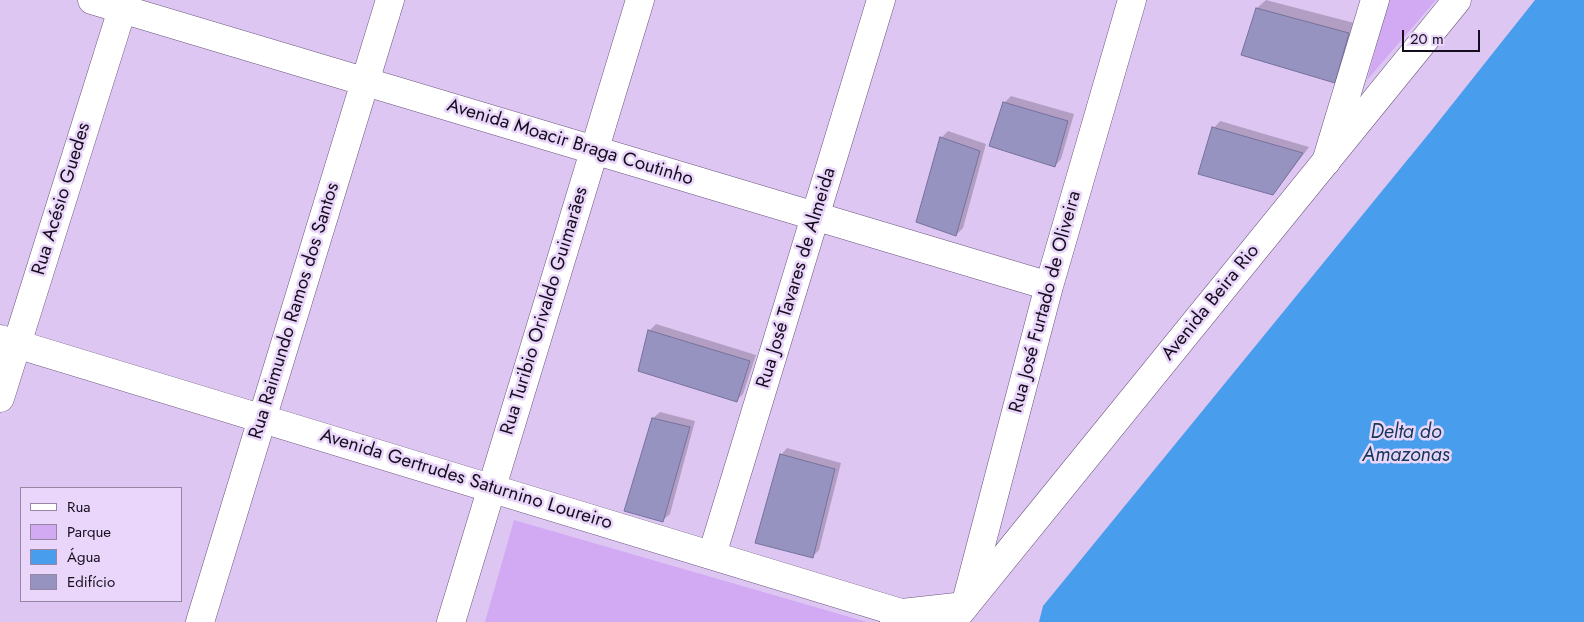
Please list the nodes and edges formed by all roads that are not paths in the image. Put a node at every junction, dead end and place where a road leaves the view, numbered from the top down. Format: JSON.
{"nodes":[{"id":1,"x":92,"y":0,"type":"edge"},
{"id":2,"x":390,"y":0,"type":"edge"},
{"id":3,"x":640,"y":0,"type":"edge"},
{"id":4,"x":881,"y":0,"type":"edge"},
{"id":5,"x":1132,"y":0,"type":"edge"},
{"id":6,"x":1375,"y":0,"type":"edge"},
{"id":7,"x":1457,"y":0,"type":"edge"},
{"id":8,"x":123,"y":4,"type":"edge"},
{"id":9,"x":365,"y":82,"type":"junction"},
{"id":10,"x":594,"y":150,"type":"junction"},
{"id":11,"x":1326,"y":162,"type":"junction"},
{"id":12,"x":816,"y":216,"type":"junction"},
{"id":13,"x":1049,"y":286,"type":"junction"},
{"id":14,"x":9,"y":341,"type":"edge"},
{"id":15,"x":0,"y":398,"type":"edge"},
{"id":16,"x":263,"y":417,"type":"junction"},
{"id":17,"x":492,"y":488,"type":"junction"},
{"id":18,"x":712,"y":555,"type":"junction"},
{"id":19,"x":958,"y":614,"type":"edge"},
{"id":20,"x":898,"y":617,"type":"edge"},
{"id":21,"x":200,"y":622,"type":"edge"},
{"id":22,"x":451,"y":622,"type":"edge"},
{"id":23,"x":932,"y":622,"type":"edge"}],
"edges":[{"from":1,"to":8,"type":"street","name":"Avenida Moacir Braga Coutinho"},
{"from":2,"to":9,"type":"street","name":"Rua Raimundo Ramos dos Santos"},
{"from":3,"to":10,"type":"street","name":"Rua Turibio Orivaldo Guimarães"},
{"from":4,"to":12,"type":"street","name":"Rua José Tavares de Almeida"},
{"from":5,"to":13,"type":"street","name":"Rua José Furtado de Oliveira"},
{"from":6,"to":11,"type":"street"},
{"from":7,"to":11,"type":"street","name":"Avenida Beira Rio"},
{"from":8,"to":9,"type":"street","name":"Avenida Moacir Braga Coutinho"},
{"from":8,"to":14,"type":"street","name":"Rua Acésio Guedes"},
{"from":9,"to":10,"type":"street","name":"Avenida Moacir Braga Coutinho"},
{"from":9,"to":16,"type":"street","name":"Rua Raimundo Ramos dos Santos"},
{"from":10,"to":12,"type":"street","name":"Avenida Moacir Braga Coutinho"},
{"from":10,"to":17,"type":"street","name":"Rua Turibio Orivaldo Guimarães"},
{"from":11,"to":19,"type":"street","name":"Avenida Beira Rio"},
{"from":12,"to":13,"type":"street","name":"Avenida Moacir Braga Coutinho"},
{"from":12,"to":18,"type":"street","name":"Rua José Tavares de Almeida"},
{"from":13,"to":19,"type":"street","name":"Rua José Furtado de Oliveira"},
{"from":14,"to":15,"type":"street","name":"Rua Acésio Guedes"},
{"from":14,"to":16,"type":"street","name":"Avenida Gertrudes Saturnino Loureiro"},
{"from":16,"to":17,"type":"street","name":"Avenida Gertrudes Saturnino Loureiro"},
{"from":16,"to":21,"type":"street","name":"Rua Raimundo Ramos dos Santos"},
{"from":17,"to":18,"type":"street","name":"Avenida Gertrudes Saturnino Loureiro"},
{"from":17,"to":22,"type":"street","name":"Rua Turibio Orivaldo Guimarães"},
{"from":18,"to":20,"type":"street","name":"Avenida Gertrudes Saturnino Loureiro"},
{"from":19,"to":20,"type":"street"},
{"from":20,"to":23,"type":"street","name":"Avenida Gertrudes Saturnino Loureiro"}]}
